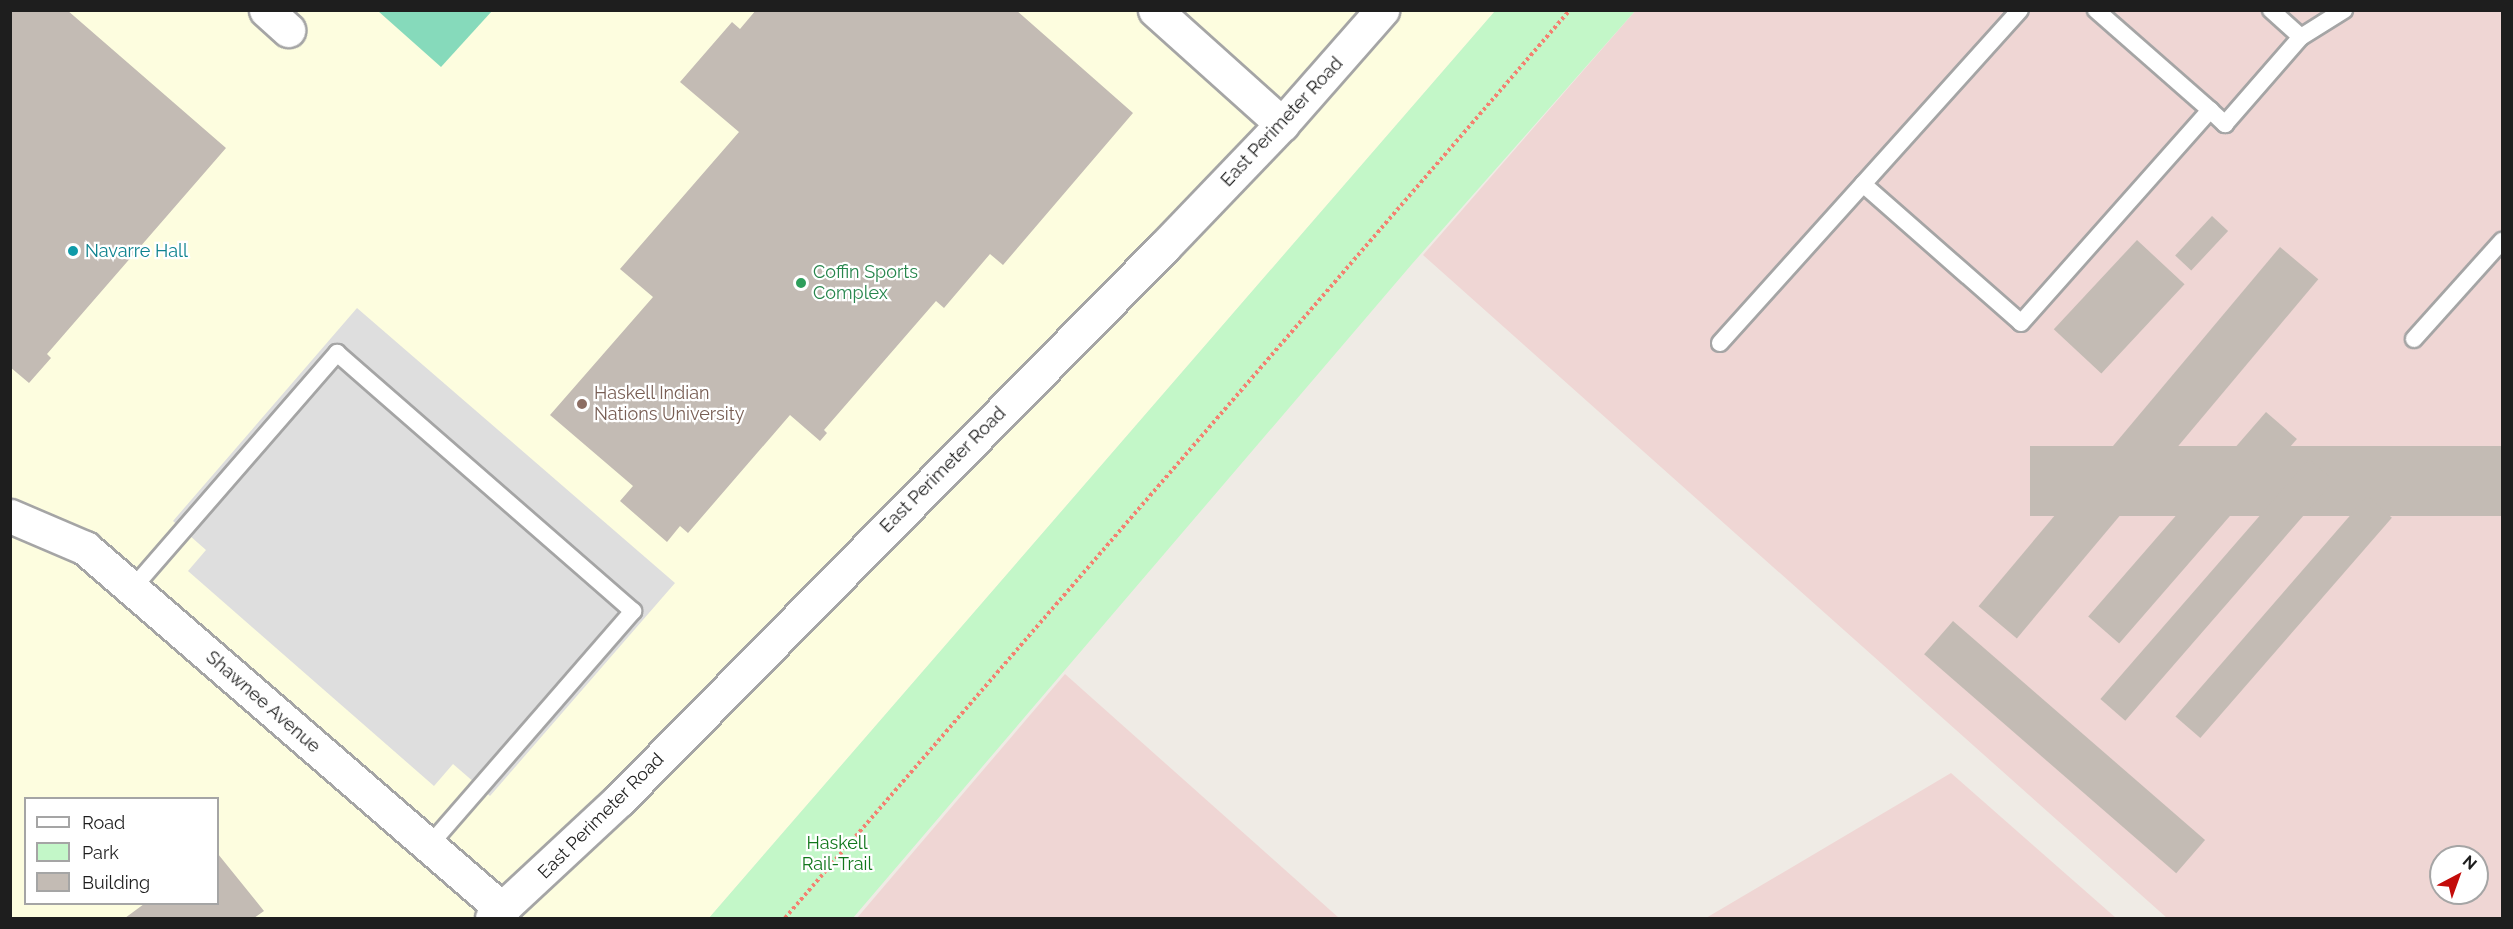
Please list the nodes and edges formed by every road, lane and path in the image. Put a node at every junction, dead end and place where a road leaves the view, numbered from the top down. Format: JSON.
{"nodes":[{"id":1,"x":1155,"y":10,"type":"edge"},
{"id":2,"x":1382,"y":10,"type":"edge"},
{"id":3,"x":1570,"y":10,"type":"edge"},
{"id":4,"x":2020,"y":10,"type":"edge"},
{"id":5,"x":2096,"y":10,"type":"edge"},
{"id":6,"x":2271,"y":10,"type":"edge"},
{"id":7,"x":2344,"y":10,"type":"edge"},
{"id":8,"x":2301,"y":37,"type":"junction"},
{"id":9,"x":2210,"y":110,"type":"junction"},
{"id":10,"x":1282,"y":124,"type":"junction"},
{"id":11,"x":1863,"y":184,"type":"junction"},
{"id":12,"x":2502,"y":241,"type":"edge"},
{"id":13,"x":2414,"y":339,"type":"dead end"},
{"id":14,"x":1720,"y":344,"type":"dead end"},
{"id":15,"x":10,"y":516,"type":"edge"},
{"id":16,"x":132,"y":589,"type":"junction"},
{"id":17,"x":429,"y":846,"type":"junction"},
{"id":18,"x":497,"y":914,"type":"edge"},
{"id":19,"x":786,"y":918,"type":"edge"}],
"edges":[{"from":1,"to":10,"type":"street"},
{"from":2,"to":10,"type":"street","name":"East Perimeter Road"},
{"from":3,"to":19,"type":"path"},
{"from":4,"to":11,"type":"lane"},
{"from":5,"to":9,"type":"lane"},
{"from":6,"to":8,"type":"lane"},
{"from":7,"to":8,"type":"lane"},
{"from":8,"to":9,"type":"lane"},
{"from":9,"to":11,"type":"lane"},
{"from":10,"to":18,"type":"street","name":"East Perimeter Road"},
{"from":11,"to":14,"type":"lane"},
{"from":12,"to":13,"type":"lane"},
{"from":15,"to":16,"type":"street","name":"Shawnee Avenue"},
{"from":16,"to":17,"type":"street","name":"Shawnee Avenue"},
{"from":16,"to":17,"type":"lane"},
{"from":17,"to":18,"type":"street","name":"Shawnee Avenue"}]}
